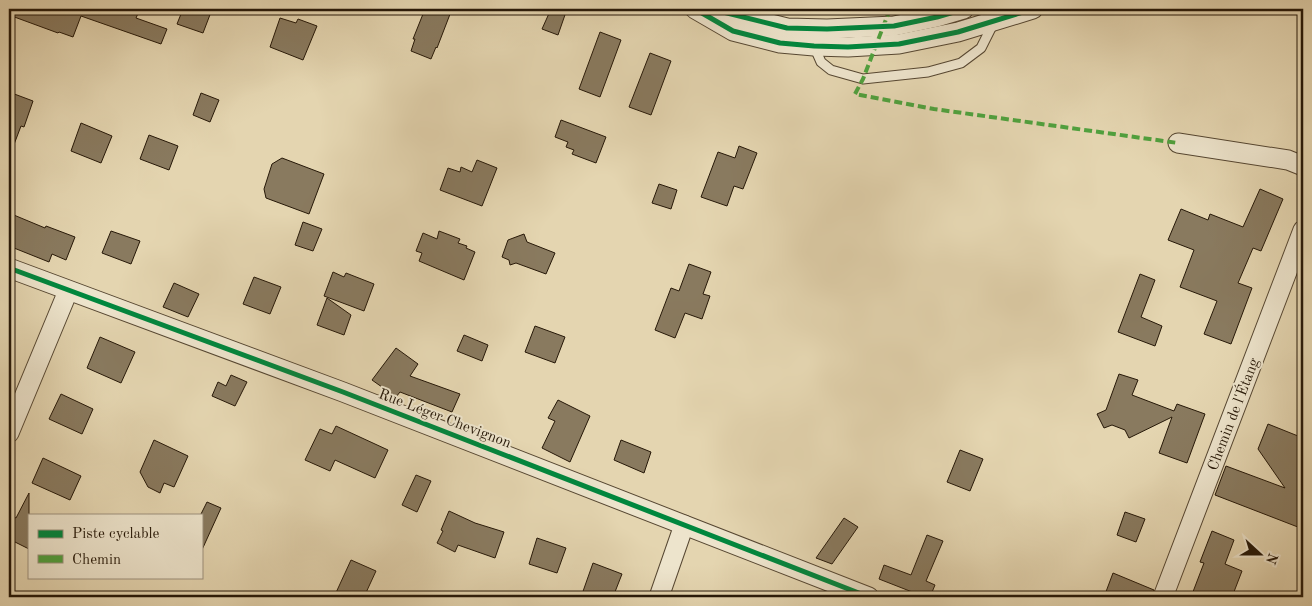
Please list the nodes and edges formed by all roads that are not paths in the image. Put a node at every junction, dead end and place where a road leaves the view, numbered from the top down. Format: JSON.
{"nodes":[{"id":1,"x":695,"y":9,"type":"edge"},
{"id":2,"x":711,"y":9,"type":"edge"},
{"id":3,"x":964,"y":9,"type":"edge"},
{"id":4,"x":1033,"y":9,"type":"edge"},
{"id":5,"x":994,"y":21,"type":"junction"},
{"id":6,"x":814,"y":46,"type":"junction"},
{"id":7,"x":1178,"y":143,"type":"dead end"},
{"id":8,"x":1303,"y":166,"type":"edge"},
{"id":9,"x":1303,"y":230,"type":"edge"},
{"id":10,"x":9,"y":268,"type":"edge"},
{"id":11,"x":68,"y":291,"type":"junction"},
{"id":12,"x":9,"y":433,"type":"edge"},
{"id":13,"x":684,"y":525,"type":"junction"},
{"id":14,"x":659,"y":597,"type":"edge"},
{"id":15,"x":869,"y":597,"type":"edge"},
{"id":16,"x":1163,"y":597,"type":"edge"}],
"edges":[{"from":1,"to":6,"type":"street"},
{"from":2,"to":3,"type":"street"},
{"from":4,"to":5,"type":"street"},
{"from":5,"to":6,"type":"street"},
{"from":5,"to":6,"type":"lane"},
{"from":7,"to":8,"type":"street"},
{"from":9,"to":16,"type":"street","name":"Chemin de l'Étang"},
{"from":10,"to":11,"type":"street","name":"Rue Léger Chevignon"},
{"from":11,"to":12,"type":"street"},
{"from":11,"to":13,"type":"street","name":"Rue Léger Chevignon"},
{"from":13,"to":14,"type":"street"},
{"from":13,"to":15,"type":"street","name":"Rue Léger Chevignon"}]}
